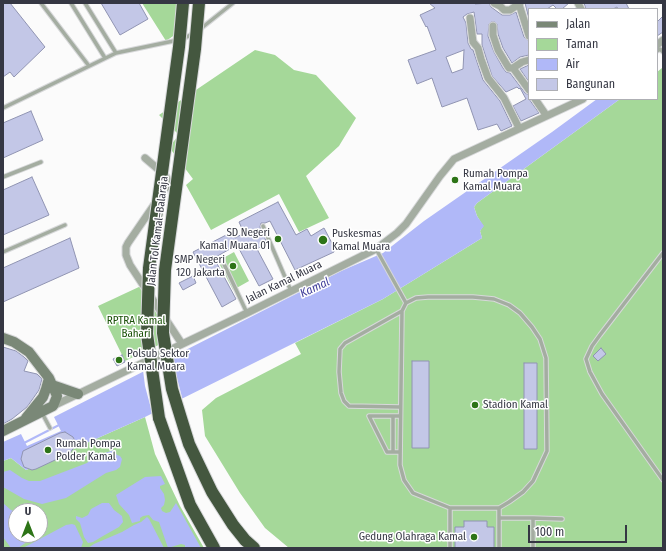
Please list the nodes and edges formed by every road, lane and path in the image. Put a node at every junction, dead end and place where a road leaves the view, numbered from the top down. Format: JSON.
{"nodes":[{"id":1,"x":40,"y":3,"type":"edge"},
{"id":2,"x":71,"y":3,"type":"edge"},
{"id":3,"x":85,"y":3,"type":"edge"},
{"id":4,"x":183,"y":3,"type":"edge"},
{"id":5,"x":199,"y":3,"type":"edge"},
{"id":6,"x":233,"y":3,"type":"edge"},
{"id":7,"x":494,"y":3,"type":"edge"},
{"id":8,"x":519,"y":3,"type":"edge"},
{"id":9,"x":470,"y":18,"type":"dead end"},
{"id":10,"x":493,"y":26,"type":"dead end"},
{"id":11,"x":528,"y":33,"type":"edge"},
{"id":12,"x":663,"y":40,"type":"edge"},
{"id":13,"x":660,"y":50,"type":"edge"},
{"id":14,"x":116,"y":53,"type":"junction"},
{"id":15,"x":105,"y":58,"type":"junction"},
{"id":16,"x":528,"y":60,"type":"edge"},
{"id":17,"x":89,"y":66,"type":"junction"},
{"id":18,"x":513,"y":68,"type":"junction"},
{"id":19,"x":528,"y":89,"type":"edge"},
{"id":20,"x":536,"y":100,"type":"edge"},
{"id":21,"x":581,"y":100,"type":"edge"},
{"id":22,"x":3,"y":108,"type":"edge"},
{"id":23,"x":546,"y":115,"type":"junction"},
{"id":24,"x":519,"y":128,"type":"junction"},
{"id":25,"x":145,"y":158,"type":"dead end"},
{"id":26,"x":41,"y":162,"type":"dead end"},
{"id":27,"x":3,"y":177,"type":"edge"},
{"id":28,"x":65,"y":225,"type":"dead end"},
{"id":29,"x":263,"y":226,"type":"dead end"},
{"id":30,"x":377,"y":251,"type":"junction"},
{"id":31,"x":3,"y":252,"type":"edge"},
{"id":32,"x":663,"y":253,"type":"edge"},
{"id":33,"x":223,"y":262,"type":"dead end"},
{"id":34,"x":291,"y":291,"type":"junction"},
{"id":35,"x":406,"y":303,"type":"junction"},
{"id":36,"x":402,"y":311,"type":"junction"},
{"id":37,"x":247,"y":313,"type":"junction"},
{"id":38,"x":3,"y":338,"type":"edge"},
{"id":39,"x":182,"y":344,"type":"junction"},
{"id":40,"x":50,"y":382,"type":"junction"},
{"id":41,"x":78,"y":394,"type":"junction"},
{"id":42,"x":53,"y":406,"type":"junction"},
{"id":43,"x":400,"y":407,"type":"junction"},
{"id":44,"x":41,"y":412,"type":"junction"},
{"id":45,"x":393,"y":416,"type":"junction"},
{"id":46,"x":400,"y":416,"type":"junction"},
{"id":47,"x":24,"y":421,"type":"junction"},
{"id":48,"x":50,"y":428,"type":"dead end"},
{"id":49,"x":3,"y":431,"type":"edge"},
{"id":50,"x":393,"y":452,"type":"junction"},
{"id":51,"x":400,"y":452,"type":"junction"},
{"id":52,"x":663,"y":480,"type":"edge"},
{"id":53,"x":450,"y":508,"type":"junction"},
{"id":54,"x":499,"y":508,"type":"junction"},
{"id":55,"x":499,"y":518,"type":"junction"},
{"id":56,"x":533,"y":518,"type":"junction"},
{"id":57,"x":562,"y":519,"type":"dead end"},
{"id":58,"x":250,"y":545,"type":"edge"},
{"id":59,"x":214,"y":548,"type":"edge"},
{"id":60,"x":450,"y":548,"type":"edge"},
{"id":61,"x":499,"y":548,"type":"edge"},
{"id":62,"x":533,"y":548,"type":"edge"}],
"edges":[{"from":1,"to":17,"type":"lane"},
{"from":2,"to":15,"type":"lane"},
{"from":3,"to":14,"type":"lane"},
{"from":4,"to":59,"type":"highway","name":"Jalan Tol Kamal–Balaraja","bridge":true},
{"from":5,"to":58,"type":"highway","name":"Jalan Tol Kamal–Balaraja","bridge":true},
{"from":6,"to":14,"type":"lane"},
{"from":7,"to":8,"type":"street"},
{"from":8,"to":11,"type":"street"},
{"from":9,"to":24,"type":"street"},
{"from":10,"to":18,"type":"street"},
{"from":12,"to":13,"type":"street"},
{"from":14,"to":15,"type":"lane"},
{"from":15,"to":17,"type":"lane"},
{"from":16,"to":18,"type":"street"},
{"from":17,"to":22,"type":"lane"},
{"from":18,"to":19,"type":"street"},
{"from":20,"to":23,"type":"street"},
{"from":21,"to":23,"type":"street","name":"Jalan Kamal Muara"},
{"from":23,"to":24,"type":"street","name":"Jalan Kamal Muara"},
{"from":24,"to":30,"type":"street","name":"Jalan Kamal Muara"},
{"from":25,"to":39,"type":"street"},
{"from":26,"to":27,"type":"lane"},
{"from":28,"to":31,"type":"lane"},
{"from":29,"to":34,"type":"lane"},
{"from":30,"to":34,"type":"street","name":"Jalan Kamal Muara"},
{"from":30,"to":35,"type":"lane"},
{"from":32,"to":52,"type":"lane"},
{"from":33,"to":37,"type":"lane"},
{"from":34,"to":37,"type":"street","name":"Jalan Kamal Muara"},
{"from":35,"to":36,"type":"lane"},
{"from":35,"to":54,"type":"lane"},
{"from":36,"to":43,"type":"lane"},
{"from":36,"to":43,"type":"lane"},
{"from":37,"to":39,"type":"street","name":"Jalan Kamal Muara"},
{"from":38,"to":40,"type":"main road"},
{"from":39,"to":41,"type":"street","name":"Jalan Kamal Muara"},
{"from":40,"to":41,"type":"main road"},
{"from":40,"to":42,"type":"main road"},
{"from":40,"to":47,"type":"main road"},
{"from":41,"to":42,"type":"street","name":"Jalan Kamal Muara"},
{"from":42,"to":44,"type":"main road"},
{"from":43,"to":46,"type":"lane"},
{"from":44,"to":47,"type":"main road"},
{"from":44,"to":48,"type":"lane"},
{"from":45,"to":46,"type":"lane"},
{"from":45,"to":50,"type":"lane"},
{"from":45,"to":50,"type":"lane"},
{"from":46,"to":51,"type":"lane"},
{"from":47,"to":49,"type":"main road"},
{"from":50,"to":51,"type":"lane"},
{"from":51,"to":53,"type":"lane"},
{"from":53,"to":54,"type":"lane"},
{"from":53,"to":60,"type":"lane"},
{"from":54,"to":55,"type":"lane"},
{"from":55,"to":56,"type":"lane"},
{"from":55,"to":61,"type":"lane"},
{"from":56,"to":57,"type":"lane"},
{"from":56,"to":62,"type":"lane"}]}
